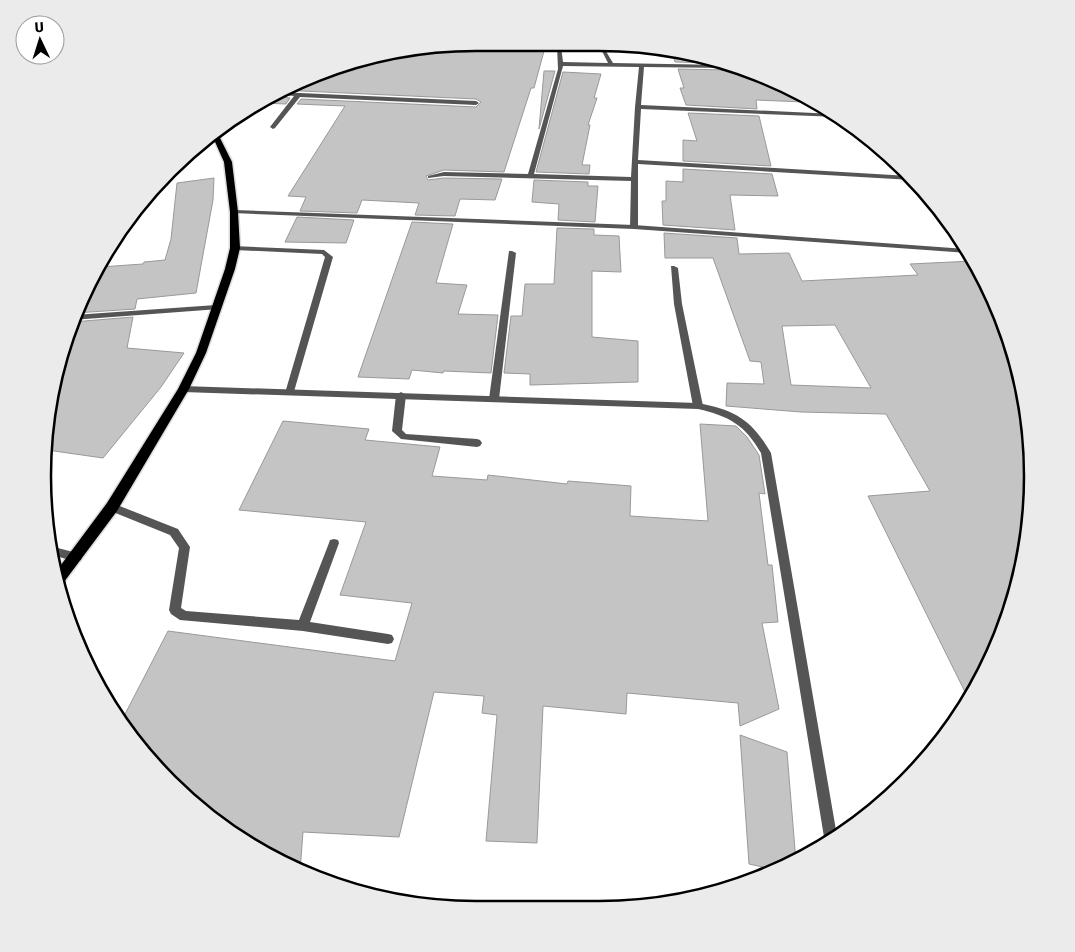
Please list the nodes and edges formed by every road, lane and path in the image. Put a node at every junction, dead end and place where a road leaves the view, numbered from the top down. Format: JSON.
{"nodes":[{"id":1,"x":560,"y":51,"type":"edge"},
{"id":2,"x":604,"y":51,"type":"edge"},
{"id":3,"x":562,"y":64,"type":"junction"},
{"id":4,"x":611,"y":65,"type":"junction"},
{"id":5,"x":642,"y":66,"type":"junction"},
{"id":6,"x":712,"y":67,"type":"edge"},
{"id":7,"x":290,"y":94,"type":"edge"},
{"id":8,"x":298,"y":95,"type":"junction"},
{"id":9,"x":476,"y":103,"type":"dead end"},
{"id":10,"x":638,"y":107,"type":"junction"},
{"id":11,"x":823,"y":115,"type":"edge"},
{"id":12,"x":273,"y":127,"type":"dead end"},
{"id":13,"x":217,"y":139,"type":"edge"},
{"id":14,"x":636,"y":162,"type":"junction"},
{"id":15,"x":430,"y":177,"type":"dead end"},
{"id":16,"x":530,"y":177,"type":"junction"},
{"id":17,"x":900,"y":177,"type":"edge"},
{"id":18,"x":634,"y":179,"type":"junction"},
{"id":19,"x":234,"y":212,"type":"junction"},
{"id":20,"x":634,"y":226,"type":"junction"},
{"id":21,"x":235,"y":248,"type":"junction"},
{"id":22,"x":958,"y":250,"type":"edge"},
{"id":23,"x":512,"y":253,"type":"dead end"},
{"id":24,"x":674,"y":268,"type":"dead end"},
{"id":25,"x":216,"y":307,"type":"junction"},
{"id":26,"x":82,"y":317,"type":"edge"},
{"id":27,"x":183,"y":389,"type":"junction"},
{"id":28,"x":290,"y":393,"type":"junction"},
{"id":29,"x":401,"y":395,"type":"junction"},
{"id":30,"x":494,"y":399,"type":"junction"},
{"id":31,"x":698,"y":406,"type":"junction"},
{"id":32,"x":477,"y":443,"type":"dead end"},
{"id":33,"x":112,"y":507,"type":"junction"},
{"id":34,"x":334,"y":544,"type":"dead end"},
{"id":35,"x":58,"y":552,"type":"edge"},
{"id":36,"x":77,"y":557,"type":"junction"},
{"id":37,"x":63,"y":574,"type":"edge"},
{"id":38,"x":303,"y":626,"type":"junction"},
{"id":39,"x":388,"y":639,"type":"dead end"},
{"id":40,"x":830,"y":832,"type":"edge"}],
"edges":[{"from":1,"to":3,"type":"street"},
{"from":2,"to":4,"type":"street"},
{"from":3,"to":4,"type":"street"},
{"from":3,"to":16,"type":"street"},
{"from":4,"to":5,"type":"street"},
{"from":5,"to":6,"type":"street"},
{"from":5,"to":10,"type":"street"},
{"from":7,"to":8,"type":"street"},
{"from":8,"to":9,"type":"street"},
{"from":8,"to":12,"type":"street"},
{"from":10,"to":11,"type":"street"},
{"from":10,"to":14,"type":"street"},
{"from":13,"to":19,"type":"main road"},
{"from":14,"to":17,"type":"street"},
{"from":14,"to":18,"type":"street"},
{"from":15,"to":16,"type":"street"},
{"from":16,"to":18,"type":"street"},
{"from":18,"to":20,"type":"street"},
{"from":19,"to":20,"type":"street"},
{"from":19,"to":21,"type":"main road"},
{"from":20,"to":22,"type":"street"},
{"from":21,"to":25,"type":"main road"},
{"from":21,"to":28,"type":"street"},
{"from":23,"to":30,"type":"street"},
{"from":24,"to":31,"type":"street"},
{"from":25,"to":26,"type":"street"},
{"from":25,"to":27,"type":"main road"},
{"from":27,"to":28,"type":"street"},
{"from":27,"to":33,"type":"main road"},
{"from":28,"to":29,"type":"street"},
{"from":29,"to":30,"type":"street"},
{"from":29,"to":32,"type":"street"},
{"from":30,"to":31,"type":"street"},
{"from":31,"to":40,"type":"street"},
{"from":33,"to":36,"type":"main road"},
{"from":33,"to":38,"type":"street"},
{"from":34,"to":38,"type":"street"},
{"from":35,"to":36,"type":"street"},
{"from":36,"to":37,"type":"main road"},
{"from":38,"to":39,"type":"street"}]}
